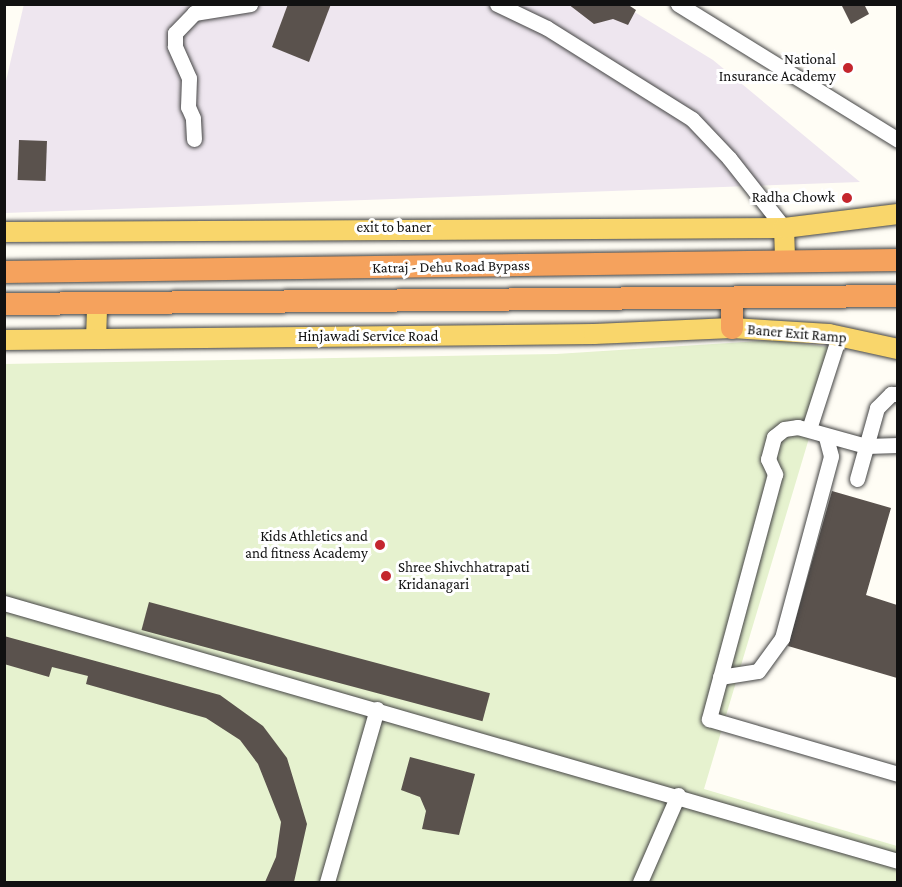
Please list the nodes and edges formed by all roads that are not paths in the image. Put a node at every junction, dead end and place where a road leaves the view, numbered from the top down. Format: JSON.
{"nodes":[{"id":1,"x":250,"y":4,"type":"edge"},
{"id":2,"x":497,"y":4,"type":"edge"},
{"id":3,"x":678,"y":4,"type":"edge"},
{"id":4,"x":194,"y":139,"type":"dead end"},
{"id":5,"x":897,"y":140,"type":"edge"},
{"id":6,"x":897,"y":214,"type":"edge"},
{"id":7,"x":784,"y":228,"type":"junction"},
{"id":8,"x":4,"y":232,"type":"edge"},
{"id":9,"x":897,"y":260,"type":"edge"},
{"id":10,"x":785,"y":261,"type":"junction"},
{"id":11,"x":4,"y":272,"type":"edge"},
{"id":12,"x":897,"y":296,"type":"edge"},
{"id":13,"x":732,"y":298,"type":"junction"},
{"id":14,"x":4,"y":304,"type":"edge"},
{"id":15,"x":97,"y":304,"type":"junction"},
{"id":16,"x":732,"y":328,"type":"junction"},
{"id":17,"x":839,"y":336,"type":"junction"},
{"id":18,"x":96,"y":339,"type":"junction"},
{"id":19,"x":4,"y":340,"type":"edge"},
{"id":20,"x":897,"y":349,"type":"edge"},
{"id":21,"x":897,"y":394,"type":"edge"},
{"id":22,"x":809,"y":429,"type":"junction"},
{"id":23,"x":826,"y":437,"type":"junction"},
{"id":24,"x":897,"y":445,"type":"edge"},
{"id":25,"x":866,"y":446,"type":"junction"},
{"id":26,"x":857,"y":479,"type":"dead end"},
{"id":27,"x":4,"y":603,"type":"edge"},
{"id":28,"x":720,"y":677,"type":"junction"},
{"id":29,"x":377,"y":709,"type":"junction"},
{"id":30,"x":897,"y":774,"type":"edge"},
{"id":31,"x":678,"y":795,"type":"junction"},
{"id":32,"x":897,"y":861,"type":"edge"},
{"id":33,"x":327,"y":882,"type":"edge"},
{"id":34,"x":640,"y":882,"type":"edge"}],
"edges":[{"from":1,"to":4,"type":"street"},
{"from":2,"to":7,"type":"street"},
{"from":3,"to":5,"type":"street"},
{"from":6,"to":7,"type":"main road"},
{"from":7,"to":8,"type":"main road","name":"exit to baner"},
{"from":7,"to":10,"type":"main road"},
{"from":9,"to":10,"type":"highway","name":"Katraj - Dehu Road Bypass"},
{"from":10,"to":11,"type":"highway","name":"Katraj - Dehu Road Bypass"},
{"from":12,"to":13,"type":"highway"},
{"from":13,"to":15,"type":"highway"},
{"from":13,"to":16,"type":"highway"},
{"from":14,"to":15,"type":"highway"},
{"from":15,"to":18,"type":"main road"},
{"from":16,"to":17,"type":"main road","name":"Baner Exit Ramp"},
{"from":16,"to":18,"type":"main road","name":"Hinjawadi Service Road"},
{"from":17,"to":20,"type":"main road","name":"Baner Exit Ramp"},
{"from":17,"to":22,"type":"street"},
{"from":18,"to":19,"type":"main road","name":"Hinjawadi Service Road"},
{"from":21,"to":25,"type":"street"},
{"from":22,"to":23,"type":"street"},
{"from":22,"to":28,"type":"street"},
{"from":23,"to":25,"type":"street"},
{"from":23,"to":28,"type":"street"},
{"from":24,"to":25,"type":"street"},
{"from":25,"to":26,"type":"street"},
{"from":27,"to":29,"type":"street"},
{"from":28,"to":30,"type":"street"},
{"from":29,"to":31,"type":"street"},
{"from":29,"to":33,"type":"street"},
{"from":31,"to":32,"type":"street"},
{"from":31,"to":34,"type":"street"}]}
